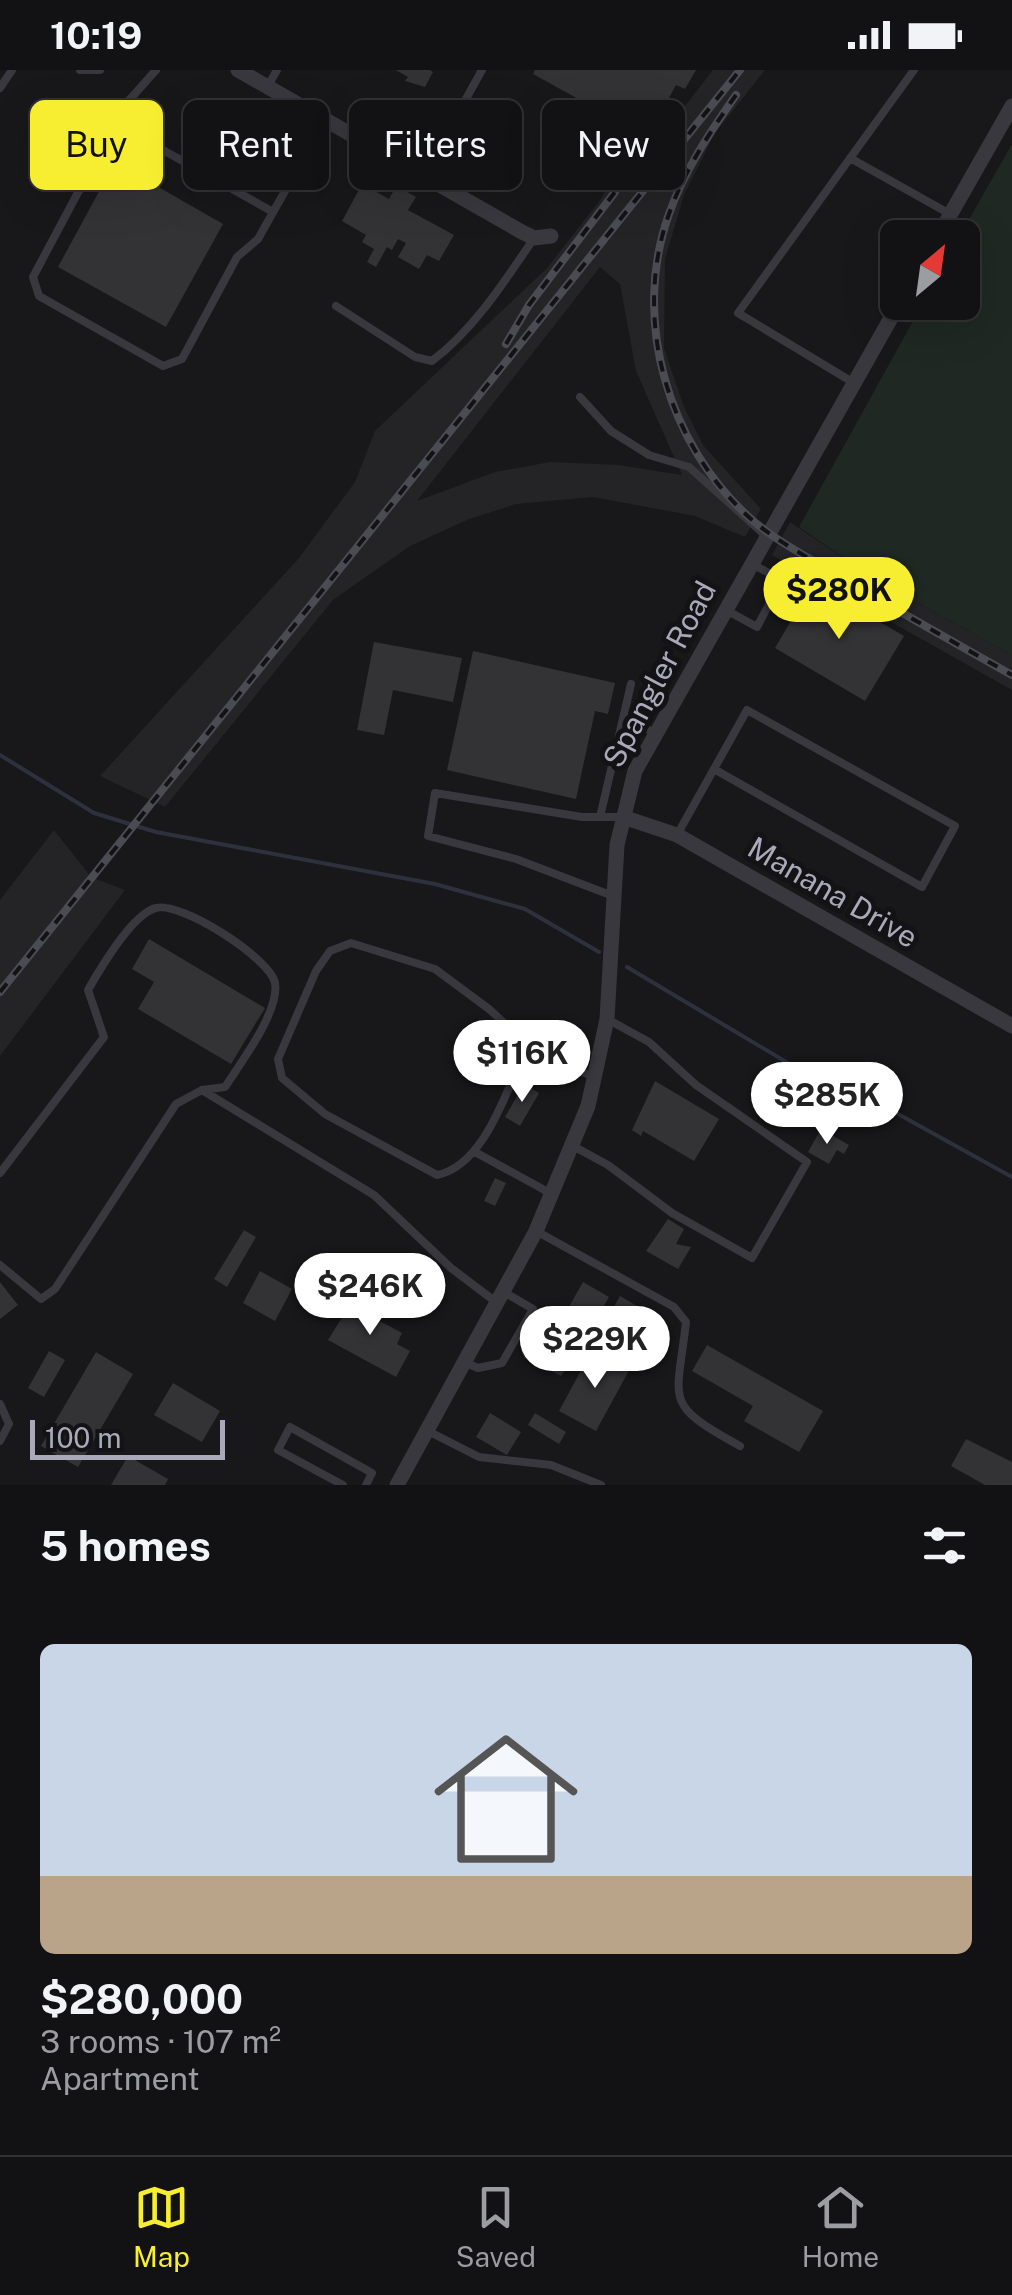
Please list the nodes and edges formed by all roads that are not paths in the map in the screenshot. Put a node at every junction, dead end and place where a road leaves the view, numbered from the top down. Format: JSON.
{"nodes":[{"id":1,"x":12,"y":70,"type":"edge"},
{"id":2,"x":80,"y":70,"type":"edge"},
{"id":3,"x":100,"y":70,"type":"edge"},
{"id":4,"x":156,"y":70,"type":"edge"},
{"id":5,"x":238,"y":70,"type":"edge"},
{"id":6,"x":277,"y":70,"type":"edge"},
{"id":7,"x":482,"y":70,"type":"edge"},
{"id":8,"x":914,"y":70,"type":"edge"},
{"id":9,"x":268,"y":86,"type":"junction"},
{"id":10,"x":0,"y":88,"type":"edge"},
{"id":11,"x":128,"y":100,"type":"edge"},
{"id":12,"x":292,"y":100,"type":"edge"},
{"id":13,"x":465,"y":100,"type":"edge"},
{"id":14,"x":1012,"y":106,"type":"edge"},
{"id":15,"x":163,"y":150,"type":"edge"},
{"id":16,"x":850,"y":158,"type":"junction"},
{"id":17,"x":79,"y":190,"type":"edge"},
{"id":18,"x":285,"y":190,"type":"edge"},
{"id":19,"x":450,"y":190,"type":"edge"},
{"id":20,"x":273,"y":212,"type":"junction"},
{"id":21,"x":950,"y":214,"type":"junction"},
{"id":22,"x":947,"y":220,"type":"edge"},
{"id":23,"x":542,"y":237,"type":"joint"},
{"id":24,"x":336,"y":306,"type":"dead end"},
{"id":25,"x":890,"y":320,"type":"edge"},
{"id":26,"x":854,"y":383,"type":"junction"},
{"id":27,"x":580,"y":397,"type":"dead end"},
{"id":28,"x":766,"y":536,"type":"junction"},
{"id":29,"x":750,"y":563,"type":"junction"},
{"id":30,"x":724,"y":609,"type":"junction"},
{"id":31,"x":631,"y":684,"type":"dead end"},
{"id":32,"x":624,"y":719,"type":"junction"},
{"id":33,"x":654,"y":732,"type":"junction"},
{"id":34,"x":714,"y":769,"type":"junction"},
{"id":35,"x":600,"y":817,"type":"junction"},
{"id":36,"x":623,"y":817,"type":"junction"},
{"id":37,"x":678,"y":835,"type":"junction"},
{"id":38,"x":613,"y":896,"type":"junction"},
{"id":39,"x":606,"y":1019,"type":"junction"},
{"id":40,"x":1012,"y":1026,"type":"edge"},
{"id":41,"x":528,"y":1046,"type":"junction"},
{"id":42,"x":595,"y":1078,"type":"junction"},
{"id":43,"x":202,"y":1090,"type":"junction"},
{"id":44,"x":573,"y":1146,"type":"junction"},
{"id":45,"x":475,"y":1152,"type":"junction"},
{"id":46,"x":0,"y":1173,"type":"edge"},
{"id":47,"x":554,"y":1195,"type":"junction"},
{"id":48,"x":536,"y":1230,"type":"junction"},
{"id":49,"x":0,"y":1265,"type":"edge"},
{"id":50,"x":499,"y":1297,"type":"junction"},
{"id":51,"x":464,"y":1362,"type":"junction"},
{"id":52,"x":0,"y":1404,"type":"edge"},
{"id":53,"x":426,"y":1430,"type":"junction"},
{"id":54,"x":0,"y":1441,"type":"edge"},
{"id":55,"x":740,"y":1446,"type":"dead end"},
{"id":56,"x":343,"y":1485,"type":"edge"},
{"id":57,"x":366,"y":1485,"type":"edge"},
{"id":58,"x":397,"y":1485,"type":"edge"},
{"id":59,"x":600,"y":1485,"type":"edge"}],
"edges":[{"from":1,"to":10,"type":"lane"},
{"from":2,"to":3,"type":"lane"},
{"from":4,"to":11,"type":"lane"},
{"from":5,"to":9,"type":"street"},
{"from":6,"to":9,"type":"lane"},
{"from":7,"to":13,"type":"lane"},
{"from":8,"to":16,"type":"lane"},
{"from":9,"to":12,"type":"street"},
{"from":14,"to":21,"type":"street"},
{"from":15,"to":20,"type":"lane"},
{"from":16,"to":21,"type":"lane"},
{"from":16,"to":26,"type":"lane"},
{"from":17,"to":20,"type":"lane"},
{"from":18,"to":20,"type":"lane"},
{"from":19,"to":23,"type":"street"},
{"from":21,"to":22,"type":"street"},
{"from":23,"to":24,"type":"lane"},
{"from":25,"to":26,"type":"street","name":"Spangler Road"},
{"from":26,"to":28,"type":"street","name":"Spangler Road"},
{"from":27,"to":28,"type":"lane"},
{"from":28,"to":29,"type":"street","name":"Spangler Road"},
{"from":29,"to":30,"type":"street","name":"Spangler Road"},
{"from":29,"to":30,"type":"lane"},
{"from":30,"to":33,"type":"street","name":"Spangler Road"},
{"from":31,"to":32,"type":"lane"},
{"from":32,"to":33,"type":"lane"},
{"from":32,"to":35,"type":"lane"},
{"from":33,"to":36,"type":"street","name":"Spangler Road"},
{"from":34,"to":34,"type":"lane"},
{"from":34,"to":37,"type":"lane"},
{"from":35,"to":36,"type":"lane"},
{"from":35,"to":38,"type":"lane"},
{"from":36,"to":37,"type":"street","name":"Manana Drive"},
{"from":36,"to":38,"type":"street","name":"Spangler Road"},
{"from":37,"to":40,"type":"street","name":"Manana Drive"},
{"from":38,"to":39,"type":"street","name":"Spangler Road"},
{"from":39,"to":42,"type":"street","name":"Spangler Road"},
{"from":39,"to":44,"type":"lane"},
{"from":41,"to":42,"type":"lane"},
{"from":41,"to":45,"type":"lane"},
{"from":41,"to":45,"type":"lane"},
{"from":42,"to":44,"type":"street","name":"Spangler Road"},
{"from":43,"to":46,"type":"lane"},
{"from":43,"to":49,"type":"lane"},
{"from":43,"to":50,"type":"lane"},
{"from":44,"to":47,"type":"street","name":"Spangler Road"},
{"from":45,"to":47,"type":"lane"},
{"from":47,"to":48,"type":"street","name":"Spangler Road"},
{"from":48,"to":50,"type":"street","name":"Spangler Road"},
{"from":48,"to":55,"type":"lane"},
{"from":50,"to":51,"type":"street","name":"Spangler Road"},
{"from":50,"to":51,"type":"lane"},
{"from":51,"to":53,"type":"street","name":"Spangler Road"},
{"from":52,"to":54,"type":"lane"},
{"from":53,"to":58,"type":"street","name":"Spangler Road"},
{"from":53,"to":59,"type":"lane"},
{"from":56,"to":57,"type":"lane"}]}
